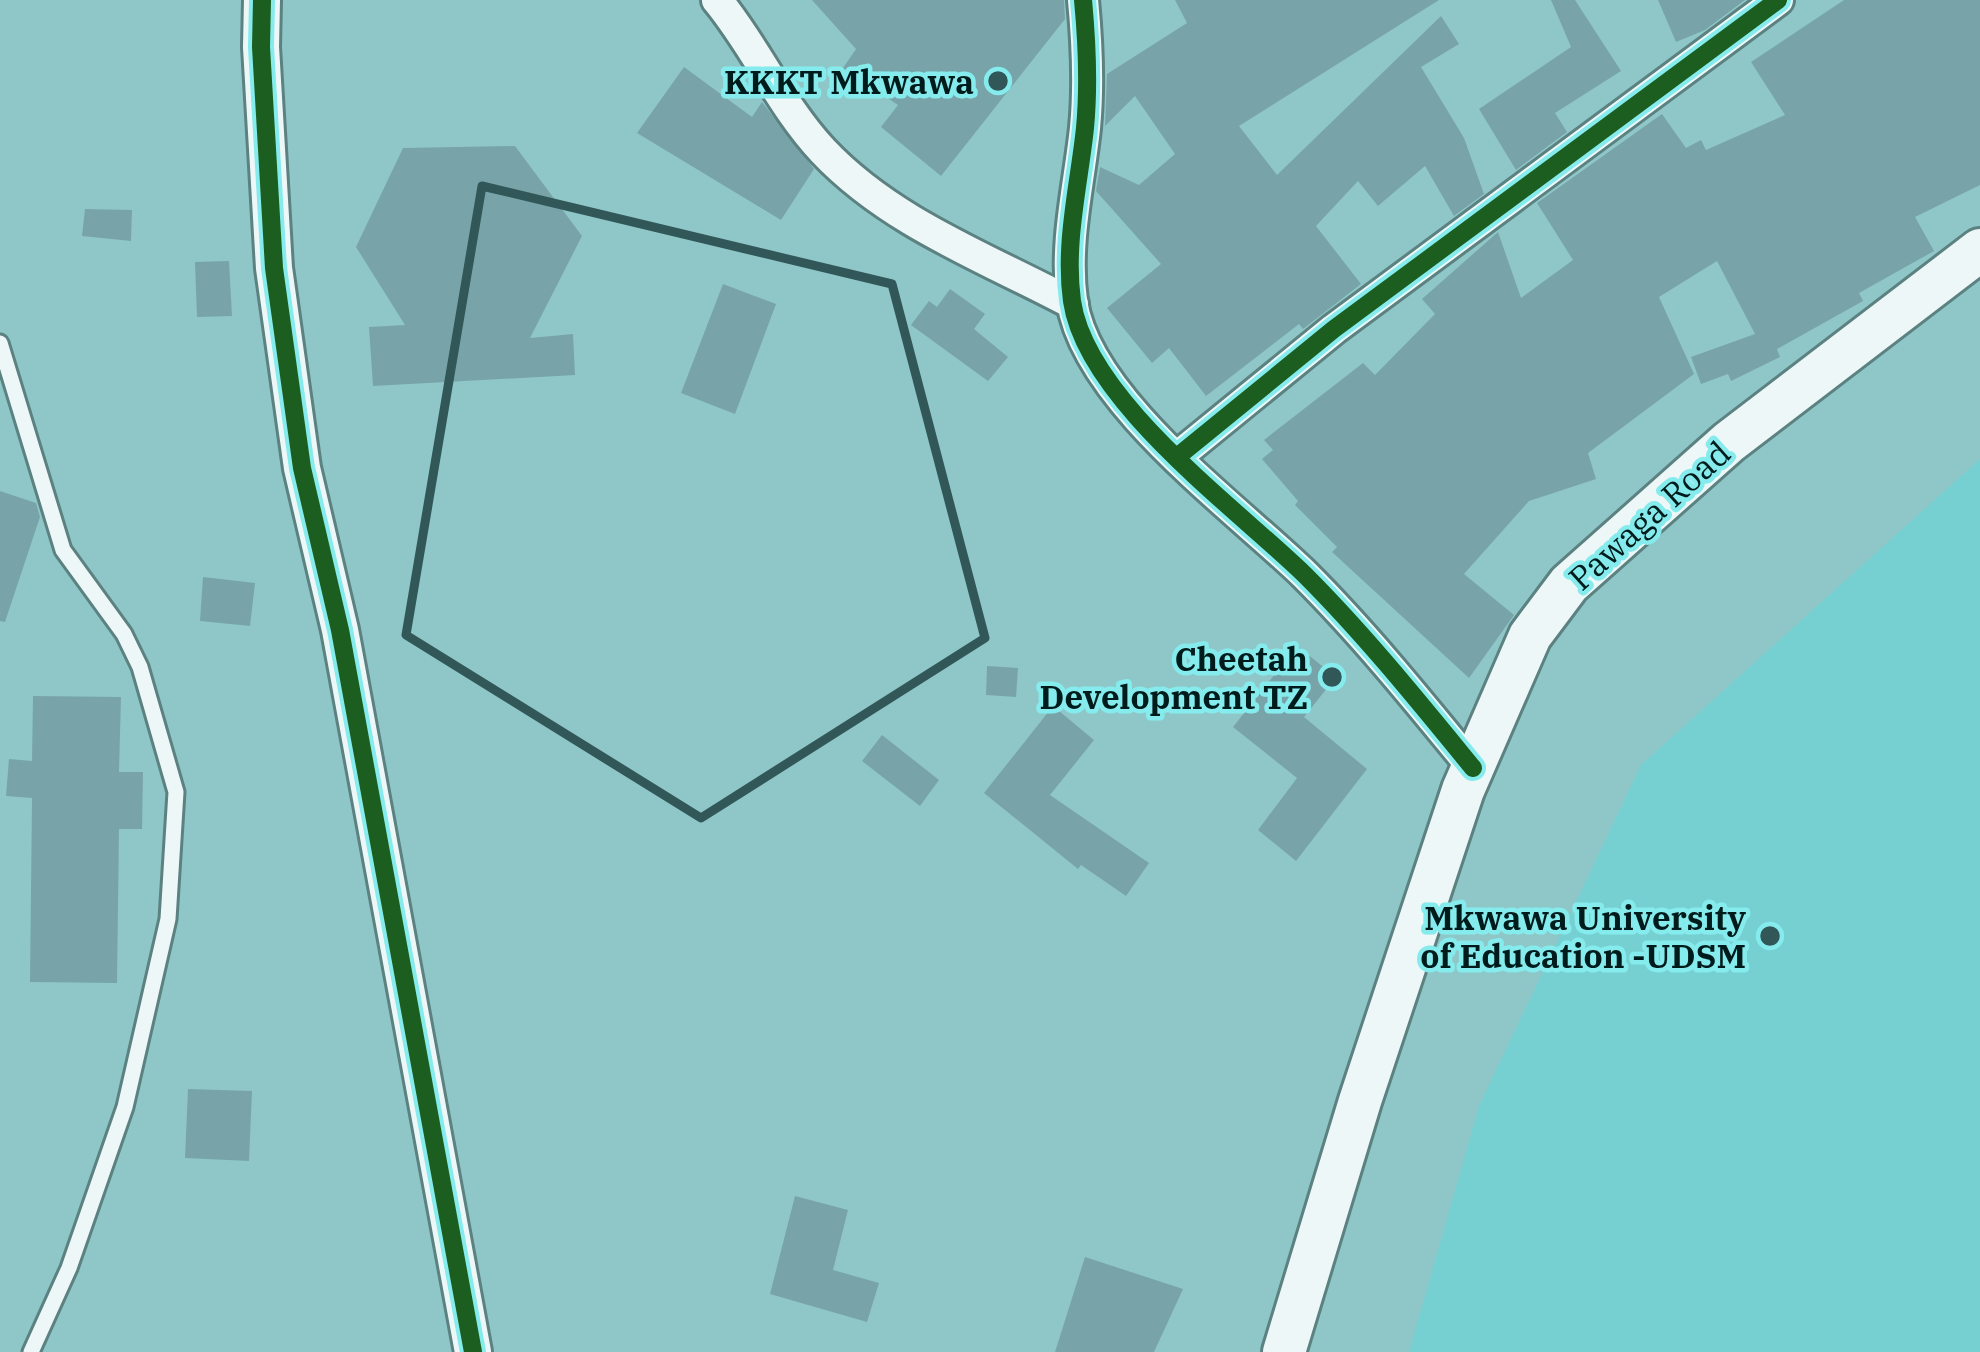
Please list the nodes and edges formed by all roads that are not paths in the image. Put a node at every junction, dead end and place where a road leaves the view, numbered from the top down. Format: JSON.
{"nodes":[{"id":1,"x":262,"y":0,"type":"edge"},
{"id":2,"x":717,"y":0,"type":"edge"},
{"id":3,"x":1083,"y":0,"type":"edge"},
{"id":4,"x":1778,"y":0,"type":"edge"},
{"id":5,"x":1980,"y":250,"type":"edge"},
{"id":6,"x":1072,"y":304,"type":"junction"},
{"id":7,"x":0,"y":343,"type":"edge"},
{"id":8,"x":1178,"y":457,"type":"junction"},
{"id":9,"x":1473,"y":768,"type":"junction"},
{"id":10,"x":31,"y":1352,"type":"edge"},
{"id":11,"x":473,"y":1352,"type":"edge"},
{"id":12,"x":1284,"y":1352,"type":"edge"}],
"edges":[{"from":1,"to":11,"type":"street"},
{"from":2,"to":6,"type":"street"},
{"from":3,"to":6,"type":"street"},
{"from":4,"to":8,"type":"street"},
{"from":5,"to":9,"type":"main road","name":"Pawaga Road"},
{"from":6,"to":8,"type":"street"},
{"from":7,"to":10,"type":"lane"},
{"from":8,"to":9,"type":"street"},
{"from":9,"to":12,"type":"main road","name":"Pawaga Road"}]}
